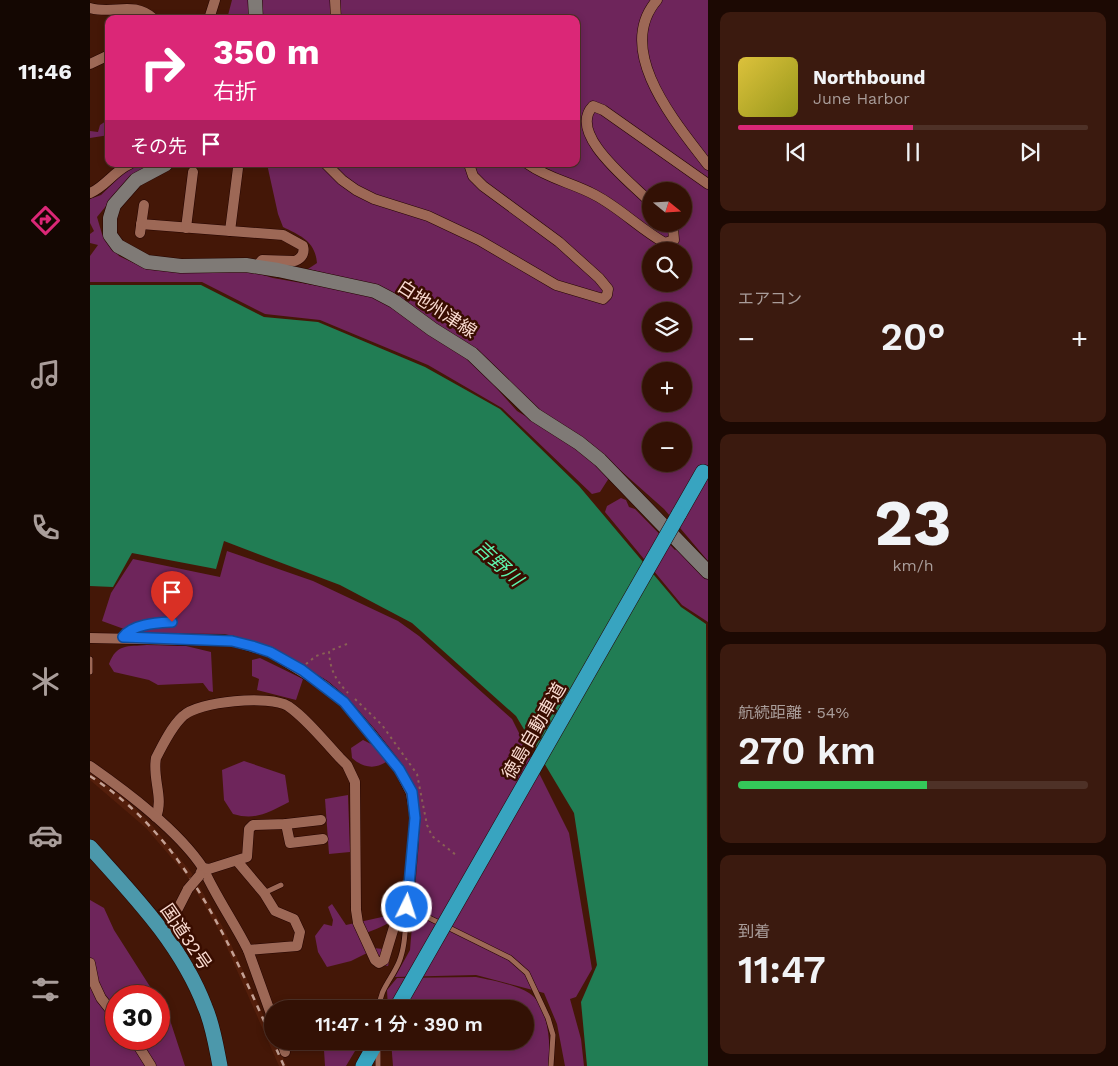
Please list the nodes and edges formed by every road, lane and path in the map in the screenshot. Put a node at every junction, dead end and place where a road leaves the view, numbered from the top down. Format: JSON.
{"nodes":[{"id":1,"x":215,"y":0,"type":"edge"},
{"id":2,"x":257,"y":0,"type":"edge"},
{"id":3,"x":335,"y":0,"type":"edge"},
{"id":4,"x":657,"y":0,"type":"edge"},
{"id":5,"x":90,"y":8,"type":"edge"},
{"id":6,"x":148,"y":15,"type":"edge"},
{"id":7,"x":210,"y":15,"type":"edge"},
{"id":8,"x":256,"y":15,"type":"edge"},
{"id":9,"x":336,"y":15,"type":"edge"},
{"id":10,"x":105,"y":57,"type":"edge"},
{"id":11,"x":90,"y":64,"type":"edge"},
{"id":12,"x":708,"y":165,"type":"edge"},
{"id":13,"x":123,"y":167,"type":"edge"},
{"id":14,"x":160,"y":167,"type":"edge"},
{"id":15,"x":329,"y":167,"type":"edge"},
{"id":16,"x":471,"y":167,"type":"edge"},
{"id":17,"x":533,"y":167,"type":"edge"},
{"id":18,"x":238,"y":168,"type":"dead end"},
{"id":19,"x":193,"y":172,"type":"dead end"},
{"id":20,"x":708,"y":184,"type":"edge"},
{"id":21,"x":90,"y":193,"type":"edge"},
{"id":22,"x":642,"y":194,"type":"edge"},
{"id":23,"x":144,"y":205,"type":"dead end"},
{"id":24,"x":186,"y":228,"type":"junction"},
{"id":25,"x":642,"y":230,"type":"edge"},
{"id":26,"x":230,"y":231,"type":"junction"},
{"id":27,"x":646,"y":232,"type":"edge"},
{"id":28,"x":673,"y":232,"type":"edge"},
{"id":29,"x":256,"y":267,"type":"junction"},
{"id":30,"x":703,"y":472,"type":"dead end"},
{"id":31,"x":708,"y":572,"type":"edge"},
{"id":32,"x":172,"y":622,"type":"dead end"},
{"id":33,"x":123,"y":637,"type":"junction"},
{"id":34,"x":90,"y":638,"type":"edge"},
{"id":35,"x":329,"y":651,"type":"dead end"},
{"id":36,"x":90,"y":659,"type":"edge"},
{"id":37,"x":302,"y":670,"type":"junction"},
{"id":38,"x":90,"y":672,"type":"edge"},
{"id":39,"x":90,"y":766,"type":"edge"},
{"id":40,"x":156,"y":817,"type":"junction"},
{"id":41,"x":427,"y":818,"type":"dead end"},
{"id":42,"x":321,"y":820,"type":"dead end"},
{"id":43,"x":286,"y":824,"type":"junction"},
{"id":44,"x":323,"y":839,"type":"dead end"},
{"id":45,"x":90,"y":847,"type":"edge"},
{"id":46,"x":456,"y":855,"type":"dead end"},
{"id":47,"x":237,"y":861,"type":"junction"},
{"id":48,"x":201,"y":872,"type":"junction"},
{"id":49,"x":281,"y":885,"type":"dead end"},
{"id":50,"x":264,"y":893,"type":"junction"},
{"id":51,"x":407,"y":907,"type":"junction"},
{"id":52,"x":165,"y":934,"type":"junction"},
{"id":53,"x":248,"y":950,"type":"junction"},
{"id":54,"x":90,"y":963,"type":"edge"},
{"id":55,"x":266,"y":1000,"type":"edge"},
{"id":56,"x":380,"y":1000,"type":"edge"},
{"id":57,"x":401,"y":1000,"type":"edge"},
{"id":58,"x":105,"y":1003,"type":"edge"},
{"id":59,"x":141,"y":1050,"type":"edge"},
{"id":60,"x":372,"y":1050,"type":"edge"},
{"id":61,"x":378,"y":1050,"type":"edge"},
{"id":62,"x":151,"y":1066,"type":"edge"},
{"id":63,"x":220,"y":1066,"type":"edge"},
{"id":64,"x":362,"y":1066,"type":"edge"},
{"id":65,"x":378,"y":1066,"type":"edge"},
{"id":66,"x":551,"y":1066,"type":"edge"}],
"edges":[{"from":1,"to":7,"type":"street"},
{"from":2,"to":8,"type":"main road"},
{"from":3,"to":9,"type":"street"},
{"from":4,"to":12,"type":"street"},
{"from":5,"to":6,"type":"street"},
{"from":10,"to":11,"type":"street"},
{"from":13,"to":21,"type":"street"},
{"from":14,"to":29,"type":"main road","name":"白地州津線"},
{"from":15,"to":16,"type":"street"},
{"from":17,"to":25,"type":"street"},
{"from":18,"to":26,"type":"street"},
{"from":19,"to":24,"type":"street"},
{"from":20,"to":22,"type":"street"},
{"from":23,"to":24,"type":"street"},
{"from":24,"to":26,"type":"street"},
{"from":26,"to":29,"type":"street"},
{"from":27,"to":28,"type":"street"},
{"from":29,"to":31,"type":"main road","name":"白地州津線"},
{"from":30,"to":57,"type":"highway","name":"徳島自動車道","bridge":true},
{"from":32,"to":33,"type":"lane"},
{"from":33,"to":34,"type":"street"},
{"from":33,"to":37,"type":"street"},
{"from":35,"to":37,"type":"path"},
{"from":36,"to":38,"type":"lane"},
{"from":37,"to":51,"type":"street"},
{"from":39,"to":40,"type":"street"},
{"from":40,"to":48,"type":"street"},
{"from":40,"to":51,"type":"street"},
{"from":41,"to":46,"type":"path"},
{"from":42,"to":43,"type":"street"},
{"from":43,"to":44,"type":"street"},
{"from":43,"to":47,"type":"street"},
{"from":45,"to":52,"type":"highway","name":"国道32号"},
{"from":47,"to":48,"type":"street"},
{"from":47,"to":50,"type":"street"},
{"from":48,"to":52,"type":"street","bridge":true},
{"from":48,"to":53,"type":"street"},
{"from":49,"to":50,"type":"lane"},
{"from":50,"to":53,"type":"street"},
{"from":51,"to":56,"type":"lane"},
{"from":51,"to":66,"type":"lane"},
{"from":52,"to":63,"type":"highway","name":"国道32号"},
{"from":53,"to":55,"type":"street"},
{"from":54,"to":58,"type":"street"},
{"from":59,"to":62,"type":"street"},
{"from":60,"to":64,"type":"highway"},
{"from":61,"to":65,"type":"lane"}]}
